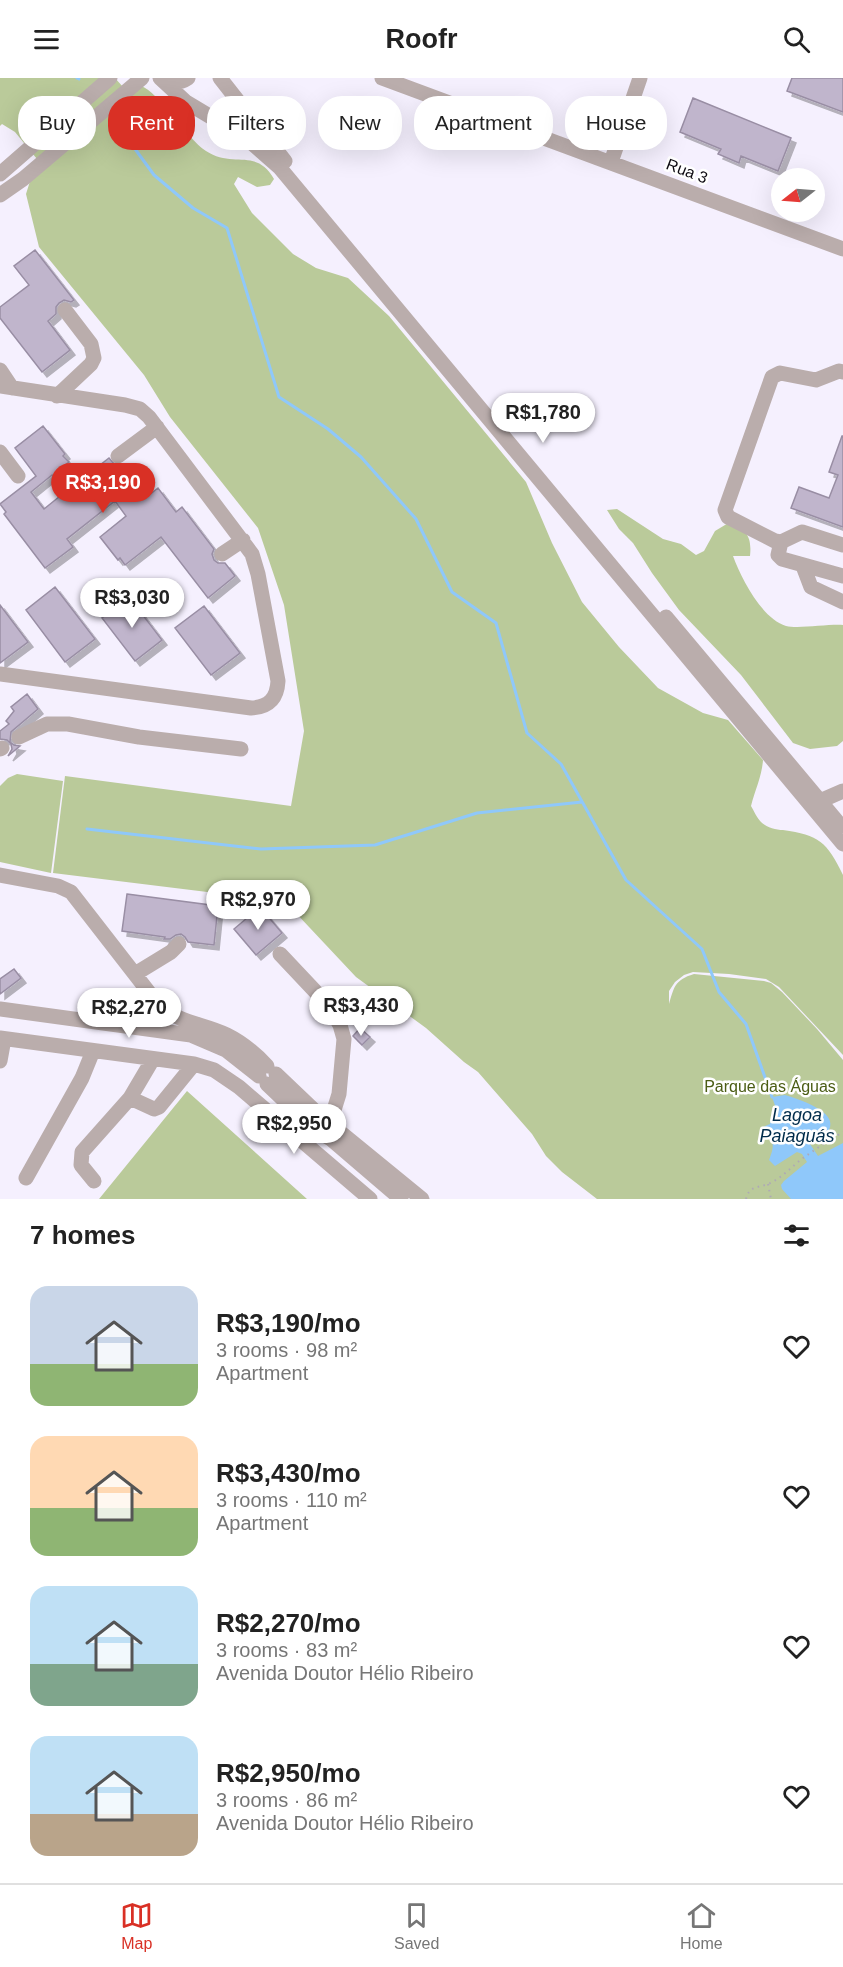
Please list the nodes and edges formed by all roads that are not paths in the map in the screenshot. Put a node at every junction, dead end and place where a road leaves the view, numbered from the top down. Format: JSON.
{"nodes":[{"id":1,"x":110,"y":78,"type":"edge"},
{"id":2,"x":142,"y":78,"type":"edge"},
{"id":3,"x":188,"y":78,"type":"edge"},
{"id":4,"x":220,"y":78,"type":"edge"},
{"id":5,"x":382,"y":78,"type":"edge"},
{"id":6,"x":640,"y":78,"type":"edge"},
{"id":7,"x":165,"y":82,"type":"edge"},
{"id":8,"x":129,"y":89,"type":"junction"},
{"id":9,"x":611,"y":162,"type":"junction"},
{"id":10,"x":0,"y":174,"type":"edge"},
{"id":11,"x":0,"y":195,"type":"edge"},
{"id":12,"x":843,"y":249,"type":"edge"},
{"id":13,"x":65,"y":309,"type":"dead end"},
{"id":14,"x":0,"y":369,"type":"edge"},
{"id":15,"x":843,"y":372,"type":"edge"},
{"id":16,"x":6,"y":387,"type":"edge"},
{"id":17,"x":57,"y":396,"type":"junction"},
{"id":18,"x":157,"y":427,"type":"junction"},
{"id":19,"x":0,"y":452,"type":"edge"},
{"id":20,"x":118,"y":456,"type":"dead end"},
{"id":21,"x":18,"y":476,"type":"dead end"},
{"id":22,"x":243,"y":540,"type":"junction"},
{"id":23,"x":781,"y":542,"type":"junction"},
{"id":24,"x":843,"y":545,"type":"edge"},
{"id":25,"x":222,"y":554,"type":"dead end"},
{"id":26,"x":803,"y":566,"type":"junction"},
{"id":27,"x":843,"y":576,"type":"edge"},
{"id":28,"x":843,"y":602,"type":"edge"},
{"id":29,"x":0,"y":674,"type":"edge"},
{"id":30,"x":19,"y":737,"type":"dead end"},
{"id":31,"x":241,"y":750,"type":"dead end"},
{"id":32,"x":843,"y":790,"type":"edge"},
{"id":33,"x":816,"y":804,"type":"junction"},
{"id":34,"x":843,"y":828,"type":"edge"},
{"id":35,"x":843,"y":844,"type":"edge"},
{"id":36,"x":0,"y":875,"type":"edge"},
{"id":37,"x":179,"y":944,"type":"dead end"},
{"id":38,"x":280,"y":954,"type":"dead end"},
{"id":39,"x":140,"y":980,"type":"junction"},
{"id":40,"x":0,"y":1010,"type":"edge"},
{"id":41,"x":134,"y":1026,"type":"junction"},
{"id":42,"x":2,"y":1039,"type":"edge"},
{"id":43,"x":93,"y":1051,"type":"junction"},
{"id":44,"x":153,"y":1059,"type":"junction"},
{"id":45,"x":0,"y":1061,"type":"edge"},
{"id":46,"x":194,"y":1064,"type":"junction"},
{"id":47,"x":267,"y":1075,"type":"junction"},
{"id":48,"x":239,"y":1087,"type":"junction"},
{"id":49,"x":339,"y":1094,"type":"junction"},
{"id":50,"x":130,"y":1098,"type":"junction"},
{"id":51,"x":318,"y":1114,"type":"junction"},
{"id":52,"x":298,"y":1116,"type":"junction"},
{"id":53,"x":345,"y":1143,"type":"junction"},
{"id":54,"x":307,"y":1145,"type":"junction"},
{"id":55,"x":327,"y":1161,"type":"junction"},
{"id":56,"x":26,"y":1178,"type":"dead end"},
{"id":57,"x":94,"y":1180,"type":"dead end"},
{"id":58,"x":370,"y":1199,"type":"edge"},
{"id":59,"x":401,"y":1199,"type":"edge"},
{"id":60,"x":422,"y":1199,"type":"edge"}],
"edges":[{"from":1,"to":10,"type":"street"},
{"from":2,"to":8,"type":"street"},
{"from":3,"to":7,"type":"street"},
{"from":4,"to":33,"type":"street"},
{"from":5,"to":9,"type":"street","name":"Rua 3"},
{"from":6,"to":9,"type":"street"},
{"from":7,"to":8,"type":"street"},
{"from":7,"to":33,"type":"street"},
{"from":8,"to":11,"type":"street"},
{"from":9,"to":12,"type":"street","name":"Rua 3"},
{"from":13,"to":17,"type":"street"},
{"from":14,"to":16,"type":"street"},
{"from":15,"to":23,"type":"street"},
{"from":16,"to":17,"type":"street"},
{"from":17,"to":18,"type":"street"},
{"from":18,"to":20,"type":"street"},
{"from":18,"to":22,"type":"street"},
{"from":19,"to":21,"type":"street"},
{"from":22,"to":25,"type":"street"},
{"from":22,"to":29,"type":"street"},
{"from":23,"to":24,"type":"street"},
{"from":23,"to":26,"type":"street"},
{"from":26,"to":27,"type":"street"},
{"from":26,"to":28,"type":"street"},
{"from":30,"to":31,"type":"street"},
{"from":32,"to":33,"type":"street"},
{"from":33,"to":34,"type":"street"},
{"from":33,"to":35,"type":"street"},
{"from":36,"to":39,"type":"street"},
{"from":37,"to":39,"type":"street"},
{"from":38,"to":49,"type":"street"},
{"from":39,"to":41,"type":"street"},
{"from":39,"to":47,"type":"street"},
{"from":40,"to":41,"type":"street"},
{"from":41,"to":47,"type":"street"},
{"from":42,"to":43,"type":"street"},
{"from":42,"to":45,"type":"street"},
{"from":43,"to":44,"type":"street"},
{"from":43,"to":56,"type":"street"},
{"from":44,"to":46,"type":"street"},
{"from":44,"to":50,"type":"street"},
{"from":46,"to":48,"type":"street"},
{"from":46,"to":50,"type":"street"},
{"from":47,"to":51,"type":"street"},
{"from":47,"to":52,"type":"street"},
{"from":48,"to":52,"type":"street"},
{"from":48,"to":54,"type":"street"},
{"from":49,"to":51,"type":"street"},
{"from":49,"to":53,"type":"street"},
{"from":50,"to":57,"type":"street"},
{"from":51,"to":52,"type":"street"},
{"from":51,"to":53,"type":"street"},
{"from":52,"to":53,"type":"street"},
{"from":52,"to":54,"type":"street"},
{"from":53,"to":55,"type":"street"},
{"from":53,"to":59,"type":"street"},
{"from":53,"to":60,"type":"street"},
{"from":54,"to":55,"type":"street"},
{"from":55,"to":58,"type":"street"}]}
